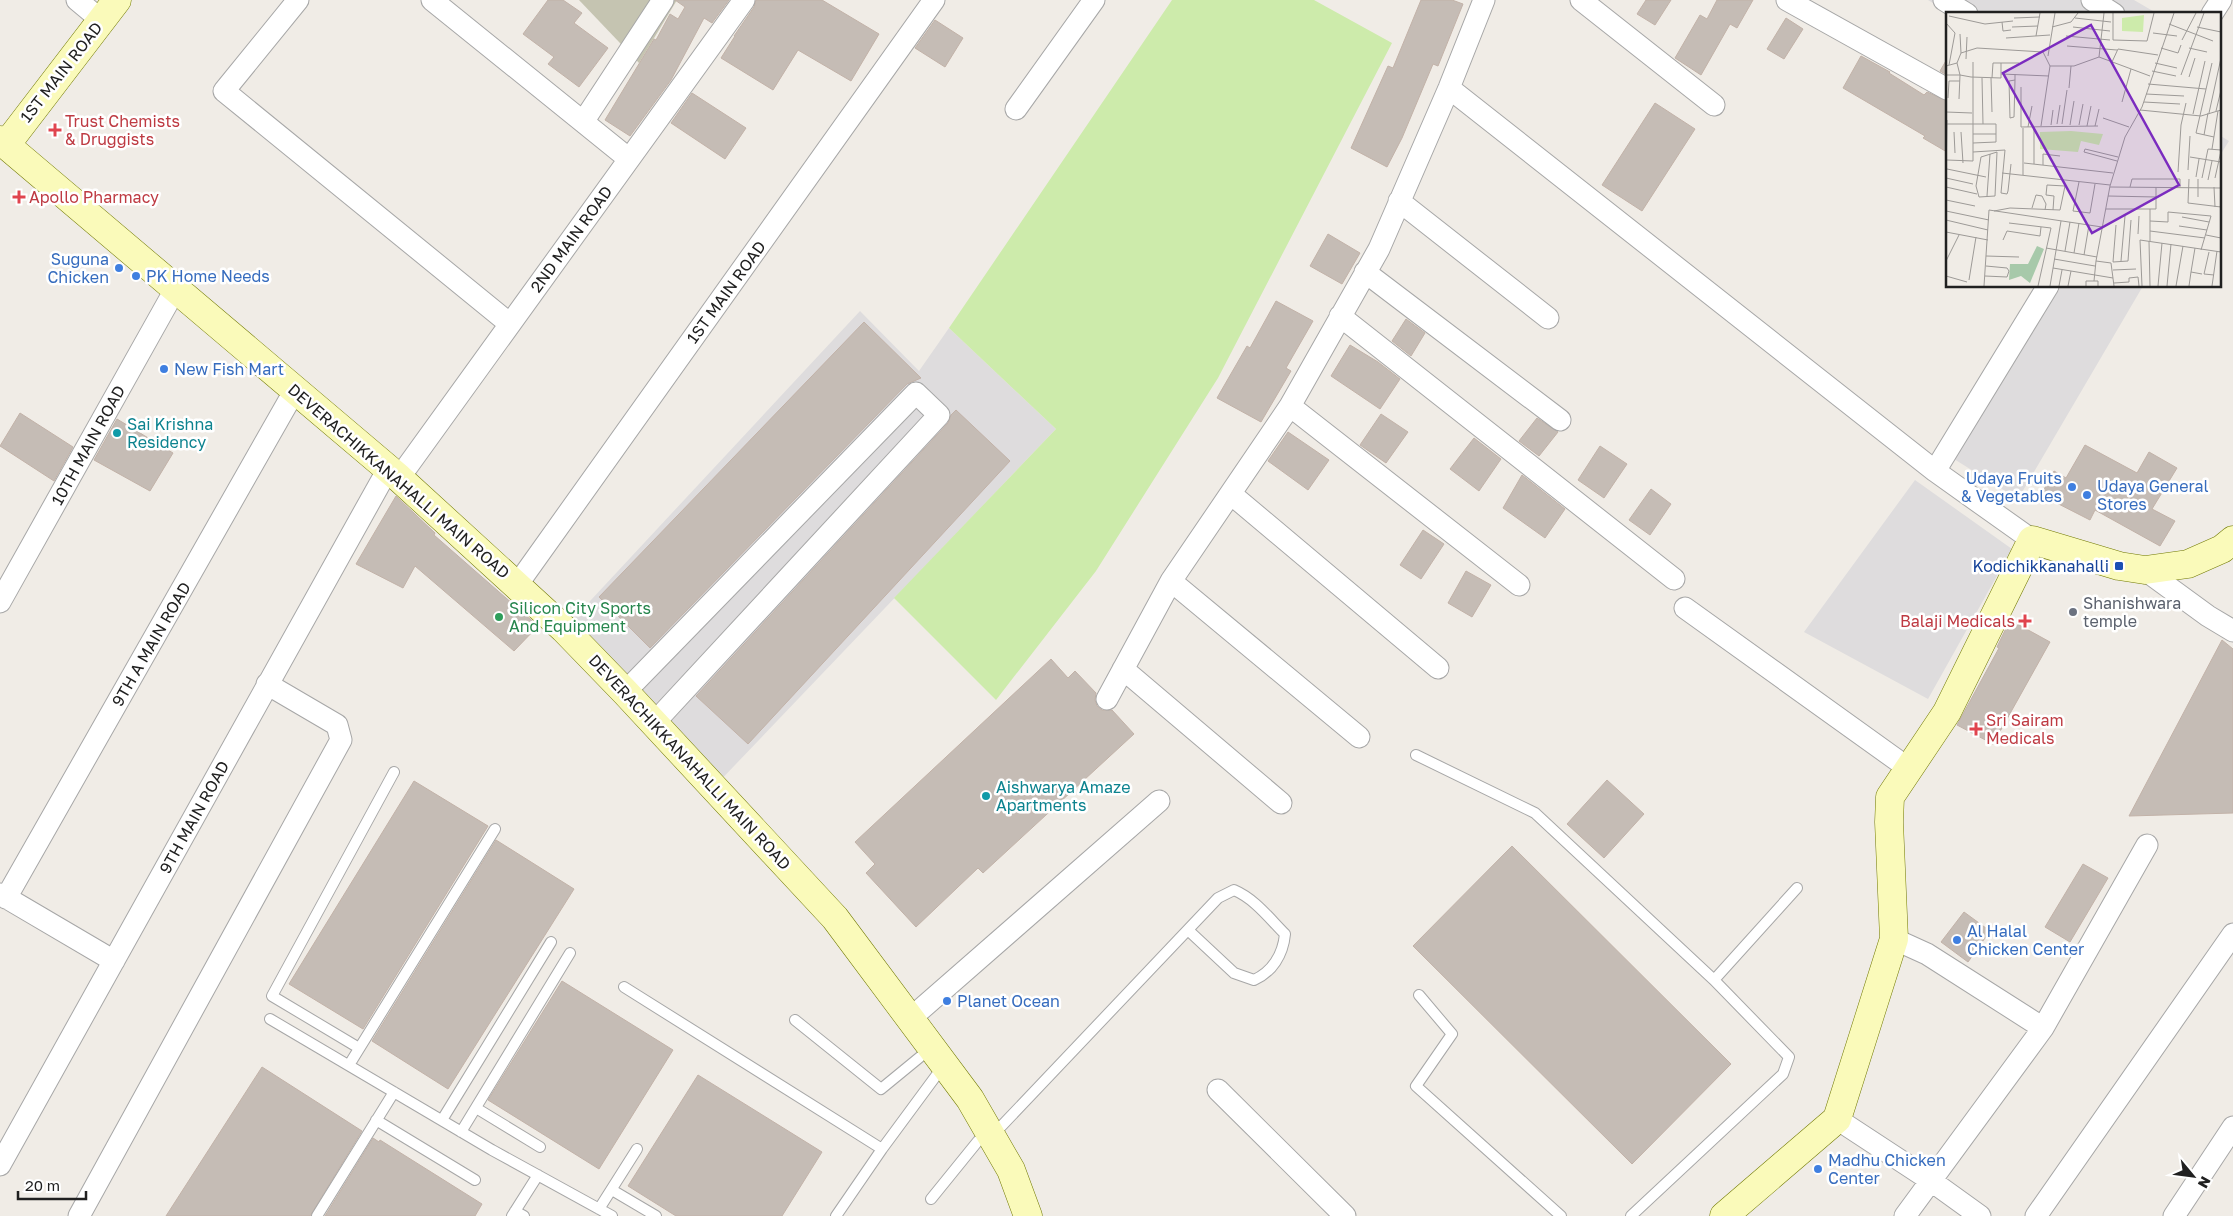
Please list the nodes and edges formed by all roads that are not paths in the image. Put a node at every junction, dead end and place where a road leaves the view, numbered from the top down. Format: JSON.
{"nodes":[{"id":1,"x":78,"y":0,"type":"edge"},
{"id":2,"x":298,"y":0,"type":"edge"},
{"id":3,"x":432,"y":0,"type":"edge"},
{"id":4,"x":663,"y":0,"type":"edge"},
{"id":5,"x":744,"y":0,"type":"edge"},
{"id":6,"x":934,"y":0,"type":"edge"},
{"id":7,"x":1094,"y":0,"type":"edge"},
{"id":8,"x":1581,"y":0,"type":"edge"},
{"id":9,"x":1787,"y":0,"type":"edge"},
{"id":10,"x":1944,"y":0,"type":"edge"},
{"id":11,"x":2092,"y":0,"type":"edge"},
{"id":12,"x":2221,"y":0,"type":"edge"},
{"id":13,"x":1480,"y":2,"type":"edge"},
{"id":14,"x":109,"y":10,"type":"edge"},
{"id":15,"x":1964,"y":12,"type":"edge"},
{"id":16,"x":2111,"y":12,"type":"edge"},
{"id":17,"x":2213,"y":12,"type":"edge"},
{"id":18,"x":1448,"y":88,"type":"junction"},
{"id":19,"x":1946,"y":88,"type":"edge"},
{"id":20,"x":1714,"y":105,"type":"dead end"},
{"id":21,"x":1016,"y":109,"type":"dead end"},
{"id":22,"x":583,"y":122,"type":"junction"},
{"id":23,"x":3,"y":142,"type":"edge"},
{"id":24,"x":629,"y":159,"type":"junction"},
{"id":25,"x":1399,"y":201,"type":"junction"},
{"id":26,"x":1365,"y":272,"type":"junction"},
{"id":27,"x":176,"y":288,"type":"junction"},
{"id":28,"x":2047,"y":288,"type":"edge"},
{"id":29,"x":1340,"y":316,"type":"junction"},
{"id":30,"x":1548,"y":318,"type":"dead end"},
{"id":31,"x":510,"y":324,"type":"junction"},
{"id":32,"x":295,"y":390,"type":"junction"},
{"id":33,"x":1290,"y":406,"type":"junction"},
{"id":34,"x":1560,"y":420,"type":"dead end"},
{"id":35,"x":1935,"y":471,"type":"junction"},
{"id":36,"x":393,"y":473,"type":"junction"},
{"id":37,"x":1231,"y":494,"type":"junction"},
{"id":38,"x":2032,"y":540,"type":"junction"},
{"id":39,"x":2233,"y":540,"type":"edge"},
{"id":40,"x":2145,"y":570,"type":"junction"},
{"id":41,"x":1674,"y":579,"type":"dead end"},
{"id":42,"x":1171,"y":581,"type":"junction"},
{"id":43,"x":517,"y":585,"type":"junction"},
{"id":44,"x":1519,"y":585,"type":"dead end"},
{"id":45,"x":0,"y":602,"type":"edge"},
{"id":46,"x":1685,"y":608,"type":"dead end"},
{"id":47,"x":2233,"y":631,"type":"edge"},
{"id":48,"x":1438,"y":668,"type":"dead end"},
{"id":49,"x":1123,"y":670,"type":"junction"},
{"id":50,"x":268,"y":684,"type":"junction"},
{"id":51,"x":625,"y":692,"type":"junction"},
{"id":52,"x":1107,"y":700,"type":"dead end"},
{"id":53,"x":654,"y":723,"type":"junction"},
{"id":54,"x":1359,"y":737,"type":"dead end"},
{"id":55,"x":1416,"y":755,"type":"dead end"},
{"id":56,"x":1908,"y":768,"type":"junction"},
{"id":57,"x":394,"y":772,"type":"dead end"},
{"id":58,"x":1159,"y":801,"type":"dead end"},
{"id":59,"x":1281,"y":803,"type":"dead end"},
{"id":60,"x":495,"y":829,"type":"dead end"},
{"id":61,"x":2147,"y":846,"type":"dead end"},
{"id":62,"x":1797,"y":888,"type":"dead end"},
{"id":63,"x":3,"y":896,"type":"edge"},
{"id":64,"x":1188,"y":930,"type":"junction"},
{"id":65,"x":2233,"y":934,"type":"edge"},
{"id":66,"x":1894,"y":939,"type":"junction"},
{"id":67,"x":551,"y":942,"type":"dead end"},
{"id":68,"x":570,"y":953,"type":"dead end"},
{"id":69,"x":114,"y":961,"type":"junction"},
{"id":70,"x":1714,"y":980,"type":"junction"},
{"id":71,"x":624,"y":987,"type":"dead end"},
{"id":72,"x":1419,"y":995,"type":"dead end"},
{"id":73,"x":912,"y":1018,"type":"junction"},
{"id":74,"x":270,"y":1019,"type":"dead end"},
{"id":75,"x":794,"y":1020,"type":"dead end"},
{"id":76,"x":2043,"y":1028,"type":"junction"},
{"id":77,"x":359,"y":1048,"type":"junction"},
{"id":78,"x":938,"y":1056,"type":"junction"},
{"id":79,"x":349,"y":1065,"type":"junction"},
{"id":80,"x":1218,"y":1090,"type":"dead end"},
{"id":81,"x":394,"y":1092,"type":"junction"},
{"id":82,"x":476,"y":1108,"type":"junction"},
{"id":83,"x":1837,"y":1119,"type":"junction"},
{"id":84,"x":376,"y":1120,"type":"junction"},
{"id":85,"x":442,"y":1120,"type":"junction"},
{"id":86,"x":2233,"y":1127,"type":"edge"},
{"id":87,"x":461,"y":1132,"type":"junction"},
{"id":88,"x":992,"y":1136,"type":"junction"},
{"id":89,"x":540,"y":1147,"type":"dead end"},
{"id":90,"x":637,"y":1149,"type":"dead end"},
{"id":91,"x":882,"y":1149,"type":"junction"},
{"id":92,"x":0,"y":1166,"type":"edge"},
{"id":93,"x":538,"y":1175,"type":"junction"},
{"id":94,"x":475,"y":1180,"type":"dead end"},
{"id":95,"x":1930,"y":1180,"type":"junction"},
{"id":96,"x":612,"y":1190,"type":"junction"},
{"id":97,"x":931,"y":1199,"type":"dead end"},
{"id":98,"x":599,"y":1209,"type":"junction"},
{"id":99,"x":517,"y":1214,"type":"edge"},
{"id":100,"x":79,"y":1216,"type":"edge"},
{"id":101,"x":316,"y":1216,"type":"edge"},
{"id":102,"x":612,"y":1216,"type":"edge"},
{"id":103,"x":656,"y":1216,"type":"edge"},
{"id":104,"x":836,"y":1216,"type":"edge"},
{"id":105,"x":1028,"y":1216,"type":"edge"},
{"id":106,"x":1345,"y":1216,"type":"edge"},
{"id":107,"x":1561,"y":1216,"type":"edge"},
{"id":108,"x":1631,"y":1216,"type":"edge"},
{"id":109,"x":1724,"y":1216,"type":"edge"},
{"id":110,"x":1905,"y":1216,"type":"edge"},
{"id":111,"x":1980,"y":1216,"type":"edge"},
{"id":112,"x":2036,"y":1216,"type":"edge"},
{"id":113,"x":2174,"y":1216,"type":"edge"}],
"edges":[{"from":1,"to":14,"type":"street"},
{"from":2,"to":31,"type":"street"},
{"from":3,"to":22,"type":"street"},
{"from":4,"to":22,"type":"street"},
{"from":5,"to":24,"type":"street","name":"2ND MAIN ROAD"},
{"from":6,"to":43,"type":"street","name":"1ST MAIN ROAD"},
{"from":7,"to":21,"type":"street"},
{"from":8,"to":20,"type":"street"},
{"from":9,"to":19,"type":"street"},
{"from":10,"to":15,"type":"street"},
{"from":11,"to":16,"type":"street"},
{"from":12,"to":17,"type":"street"},
{"from":13,"to":18,"type":"street"},
{"from":14,"to":23,"type":"street","name":"1ST MAIN ROAD"},
{"from":18,"to":25,"type":"street"},
{"from":18,"to":35,"type":"street"},
{"from":22,"to":24,"type":"street"},
{"from":23,"to":27,"type":"street","name":"DEVERACHIKKANAHALLI MAIN ROAD"},
{"from":24,"to":31,"type":"street","name":"2ND MAIN ROAD"},
{"from":25,"to":26,"type":"street"},
{"from":25,"to":30,"type":"street"},
{"from":26,"to":29,"type":"street"},
{"from":26,"to":34,"type":"street"},
{"from":27,"to":32,"type":"street","name":"DEVERACHIKKANAHALLI MAIN ROAD"},
{"from":27,"to":45,"type":"street","name":"10TH MAIN ROAD"},
{"from":28,"to":35,"type":"street"},
{"from":29,"to":33,"type":"street"},
{"from":29,"to":41,"type":"street"},
{"from":31,"to":36,"type":"street","name":"2ND MAIN ROAD"},
{"from":32,"to":36,"type":"street","name":"DEVERACHIKKANAHALLI MAIN ROAD"},
{"from":32,"to":63,"type":"street","name":"9TH A MAIN ROAD"},
{"from":33,"to":37,"type":"street"},
{"from":33,"to":44,"type":"street"},
{"from":35,"to":38,"type":"street"},
{"from":36,"to":43,"type":"street","name":"DEVERACHIKKANAHALLI MAIN ROAD"},
{"from":36,"to":50,"type":"street","name":"9TH MAIN ROAD"},
{"from":37,"to":42,"type":"street"},
{"from":37,"to":48,"type":"street"},
{"from":38,"to":40,"type":"street"},
{"from":38,"to":56,"type":"street"},
{"from":39,"to":40,"type":"street"},
{"from":40,"to":47,"type":"street"},
{"from":42,"to":49,"type":"street"},
{"from":42,"to":54,"type":"street"},
{"from":43,"to":51,"type":"street","name":"DEVERACHIKKANAHALLI MAIN ROAD"},
{"from":46,"to":56,"type":"street"},
{"from":49,"to":52,"type":"street"},
{"from":49,"to":59,"type":"street"},
{"from":50,"to":69,"type":"street","name":"9TH MAIN ROAD"},
{"from":50,"to":100,"type":"street"},
{"from":51,"to":53,"type":"street","name":"DEVERACHIKKANAHALLI MAIN ROAD"},
{"from":51,"to":53,"type":"street"},
{"from":53,"to":73,"type":"street","name":"DEVERACHIKKANAHALLI MAIN ROAD"},
{"from":55,"to":70,"type":"lane"},
{"from":56,"to":66,"type":"street"},
{"from":57,"to":77,"type":"lane"},
{"from":58,"to":73,"type":"street"},
{"from":60,"to":77,"type":"lane"},
{"from":61,"to":76,"type":"street"},
{"from":62,"to":70,"type":"lane"},
{"from":63,"to":69,"type":"street"},
{"from":64,"to":64,"type":"lane"},
{"from":64,"to":88,"type":"lane"},
{"from":65,"to":112,"type":"street"},
{"from":66,"to":76,"type":"street"},
{"from":66,"to":83,"type":"street"},
{"from":67,"to":85,"type":"lane"},
{"from":68,"to":82,"type":"lane"},
{"from":69,"to":92,"type":"street","name":"9TH MAIN ROAD"},
{"from":70,"to":108,"type":"lane"},
{"from":71,"to":91,"type":"lane"},
{"from":72,"to":107,"type":"lane"},
{"from":73,"to":78,"type":"street","name":"DEVERACHIKKANAHALLI MAIN ROAD"},
{"from":74,"to":79,"type":"lane"},
{"from":75,"to":78,"type":"lane"},
{"from":76,"to":95,"type":"street"},
{"from":77,"to":79,"type":"lane"},
{"from":78,"to":88,"type":"street","name":"DEVERACHIKKANAHALLI MAIN ROAD"},
{"from":78,"to":91,"type":"lane"},
{"from":79,"to":81,"type":"lane"},
{"from":80,"to":106,"type":"street"},
{"from":81,"to":84,"type":"lane"},
{"from":81,"to":85,"type":"lane"},
{"from":82,"to":87,"type":"lane"},
{"from":82,"to":89,"type":"lane"},
{"from":83,"to":95,"type":"street"},
{"from":83,"to":109,"type":"street"},
{"from":84,"to":94,"type":"lane"},
{"from":84,"to":101,"type":"lane"},
{"from":85,"to":87,"type":"lane"},
{"from":86,"to":113,"type":"street"},
{"from":87,"to":93,"type":"lane"},
{"from":88,"to":97,"type":"lane"},
{"from":88,"to":105,"type":"street","name":"DEVERACHIKKANAHALLI MAIN ROAD"},
{"from":90,"to":96,"type":"lane"},
{"from":91,"to":104,"type":"lane"},
{"from":93,"to":98,"type":"lane"},
{"from":93,"to":99,"type":"lane"},
{"from":95,"to":110,"type":"street"},
{"from":95,"to":111,"type":"street"},
{"from":96,"to":98,"type":"lane"},
{"from":96,"to":103,"type":"lane"},
{"from":98,"to":102,"type":"lane"}]}
